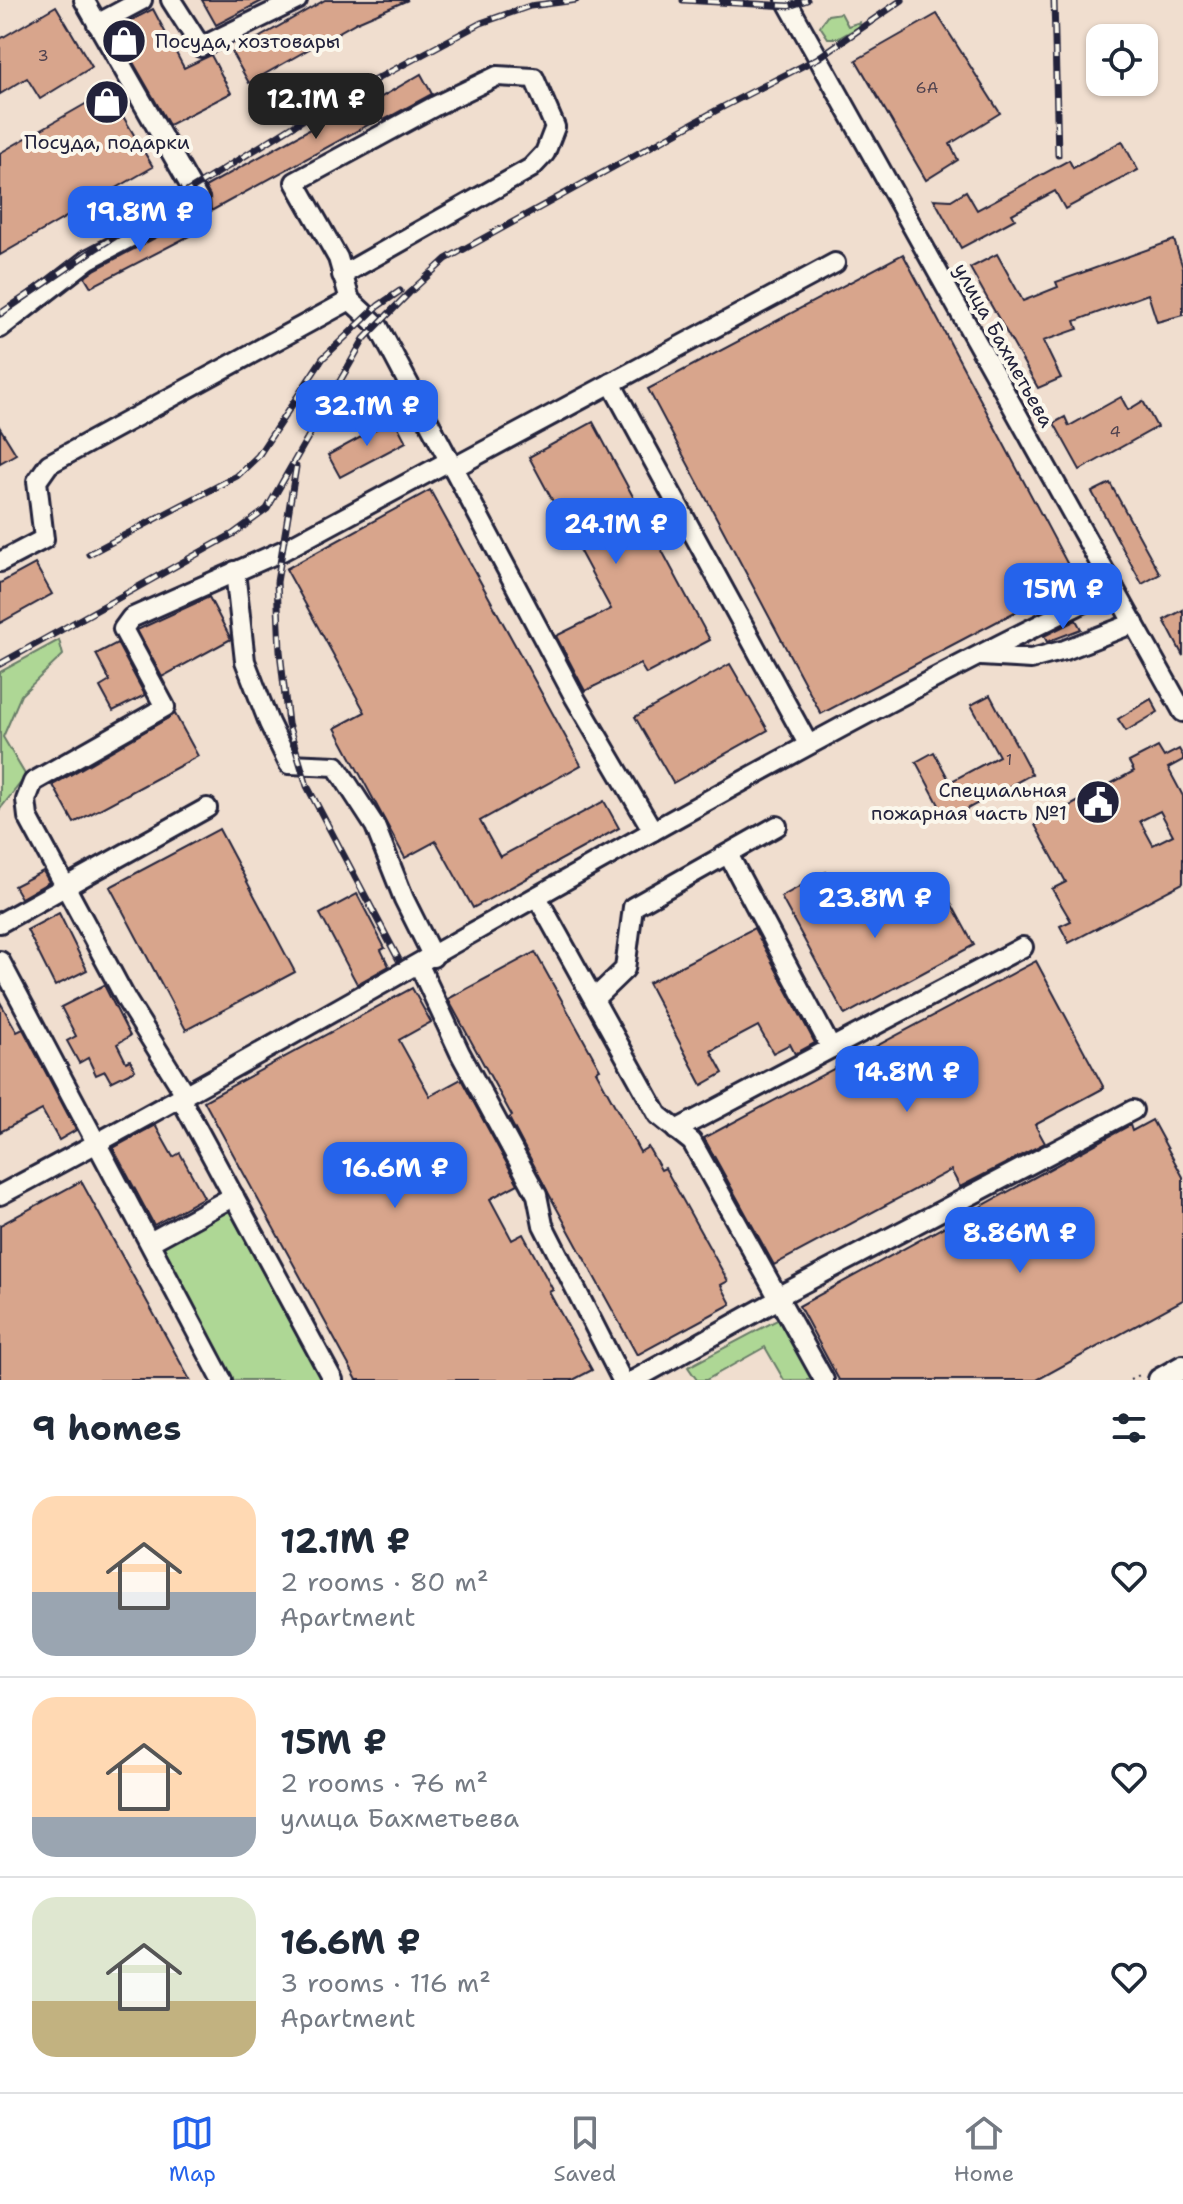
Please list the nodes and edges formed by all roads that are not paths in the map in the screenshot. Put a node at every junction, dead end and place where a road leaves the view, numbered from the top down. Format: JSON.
{"nodes":[{"id":1,"x":84,"y":0,"type":"edge"},
{"id":2,"x":142,"y":0,"type":"edge"},
{"id":3,"x":171,"y":0,"type":"edge"},
{"id":4,"x":297,"y":0,"type":"edge"},
{"id":5,"x":786,"y":0,"type":"edge"},
{"id":6,"x":97,"y":24,"type":"junction"},
{"id":7,"x":835,"y":263,"type":"dead end"},
{"id":8,"x":342,"y":275,"type":"junction"},
{"id":9,"x":350,"y":300,"type":"junction"},
{"id":10,"x":0,"y":328,"type":"edge"},
{"id":11,"x":611,"y":383,"type":"junction"},
{"id":12,"x":451,"y":464,"type":"junction"},
{"id":13,"x":0,"y":562,"type":"edge"},
{"id":14,"x":235,"y":571,"type":"junction"},
{"id":15,"x":1114,"y":588,"type":"junction"},
{"id":16,"x":1134,"y":623,"type":"junction"},
{"id":17,"x":981,"y":656,"type":"junction"},
{"id":18,"x":1183,"y":671,"type":"edge"},
{"id":19,"x":1167,"y":682,"type":"junction"},
{"id":20,"x":1183,"y":712,"type":"edge"},
{"id":21,"x":808,"y":744,"type":"junction"},
{"id":22,"x":207,"y":808,"type":"dead end"},
{"id":23,"x":777,"y":826,"type":"dead end"},
{"id":24,"x":653,"y":831,"type":"junction"},
{"id":25,"x":728,"y":854,"type":"junction"},
{"id":26,"x":66,"y":888,"type":"junction"},
{"id":27,"x":537,"y":897,"type":"junction"},
{"id":28,"x":0,"y":923,"type":"edge"},
{"id":29,"x":1023,"y":947,"type":"dead end"},
{"id":30,"x":0,"y":961,"type":"edge"},
{"id":31,"x":426,"y":961,"type":"junction"},
{"id":32,"x":594,"y":999,"type":"junction"},
{"id":33,"x":831,"y":1048,"type":"junction"},
{"id":34,"x":182,"y":1096,"type":"junction"},
{"id":35,"x":1133,"y":1110,"type":"dead end"},
{"id":36,"x":676,"y":1130,"type":"junction"},
{"id":37,"x":98,"y":1143,"type":"junction"},
{"id":38,"x":0,"y":1195,"type":"edge"},
{"id":39,"x":234,"y":1196,"type":"junction"},
{"id":40,"x":150,"y":1242,"type":"junction"},
{"id":41,"x":779,"y":1298,"type":"junction"},
{"id":42,"x":1183,"y":1367,"type":"edge"},
{"id":43,"x":222,"y":1380,"type":"edge"},
{"id":44,"x":333,"y":1380,"type":"edge"},
{"id":45,"x":622,"y":1380,"type":"edge"},
{"id":46,"x":634,"y":1380,"type":"edge"},
{"id":47,"x":824,"y":1380,"type":"edge"},
{"id":48,"x":1160,"y":1380,"type":"edge"}],
"edges":[{"from":1,"to":6,"type":"street"},
{"from":2,"to":6,"type":"street"},
{"from":3,"to":4,"type":"street"},
{"from":5,"to":15,"type":"street","name":"улица Бахметьева"},
{"from":6,"to":10,"type":"street"},
{"from":7,"to":11,"type":"street"},
{"from":8,"to":8,"type":"street"},
{"from":8,"to":9,"type":"street"},
{"from":9,"to":12,"type":"street"},
{"from":9,"to":13,"type":"street"},
{"from":11,"to":12,"type":"street"},
{"from":11,"to":21,"type":"street"},
{"from":12,"to":14,"type":"street"},
{"from":12,"to":24,"type":"street"},
{"from":14,"to":26,"type":"street"},
{"from":14,"to":31,"type":"street"},
{"from":15,"to":16,"type":"street","name":"улица Бахметьева"},
{"from":15,"to":17,"type":"street"},
{"from":16,"to":17,"type":"street"},
{"from":16,"to":19,"type":"street","name":"улица Бахметьева"},
{"from":17,"to":21,"type":"street"},
{"from":18,"to":19,"type":"street"},
{"from":19,"to":20,"type":"street","name":"улица Бахметьева"},
{"from":21,"to":24,"type":"street"},
{"from":22,"to":26,"type":"street"},
{"from":23,"to":25,"type":"street"},
{"from":24,"to":27,"type":"street"},
{"from":25,"to":32,"type":"street"},
{"from":25,"to":33,"type":"street"},
{"from":26,"to":28,"type":"street"},
{"from":26,"to":34,"type":"street"},
{"from":27,"to":31,"type":"street"},
{"from":27,"to":32,"type":"street"},
{"from":29,"to":33,"type":"street"},
{"from":30,"to":37,"type":"street"},
{"from":31,"to":34,"type":"street"},
{"from":31,"to":45,"type":"street"},
{"from":32,"to":36,"type":"street"},
{"from":33,"to":36,"type":"street"},
{"from":34,"to":37,"type":"street"},
{"from":34,"to":39,"type":"street"},
{"from":35,"to":41,"type":"street"},
{"from":36,"to":41,"type":"street"},
{"from":37,"to":38,"type":"street"},
{"from":37,"to":40,"type":"street"},
{"from":39,"to":40,"type":"street"},
{"from":39,"to":44,"type":"street"},
{"from":40,"to":43,"type":"street"},
{"from":41,"to":46,"type":"street"},
{"from":41,"to":47,"type":"street"},
{"from":42,"to":48,"type":"main road"}]}
